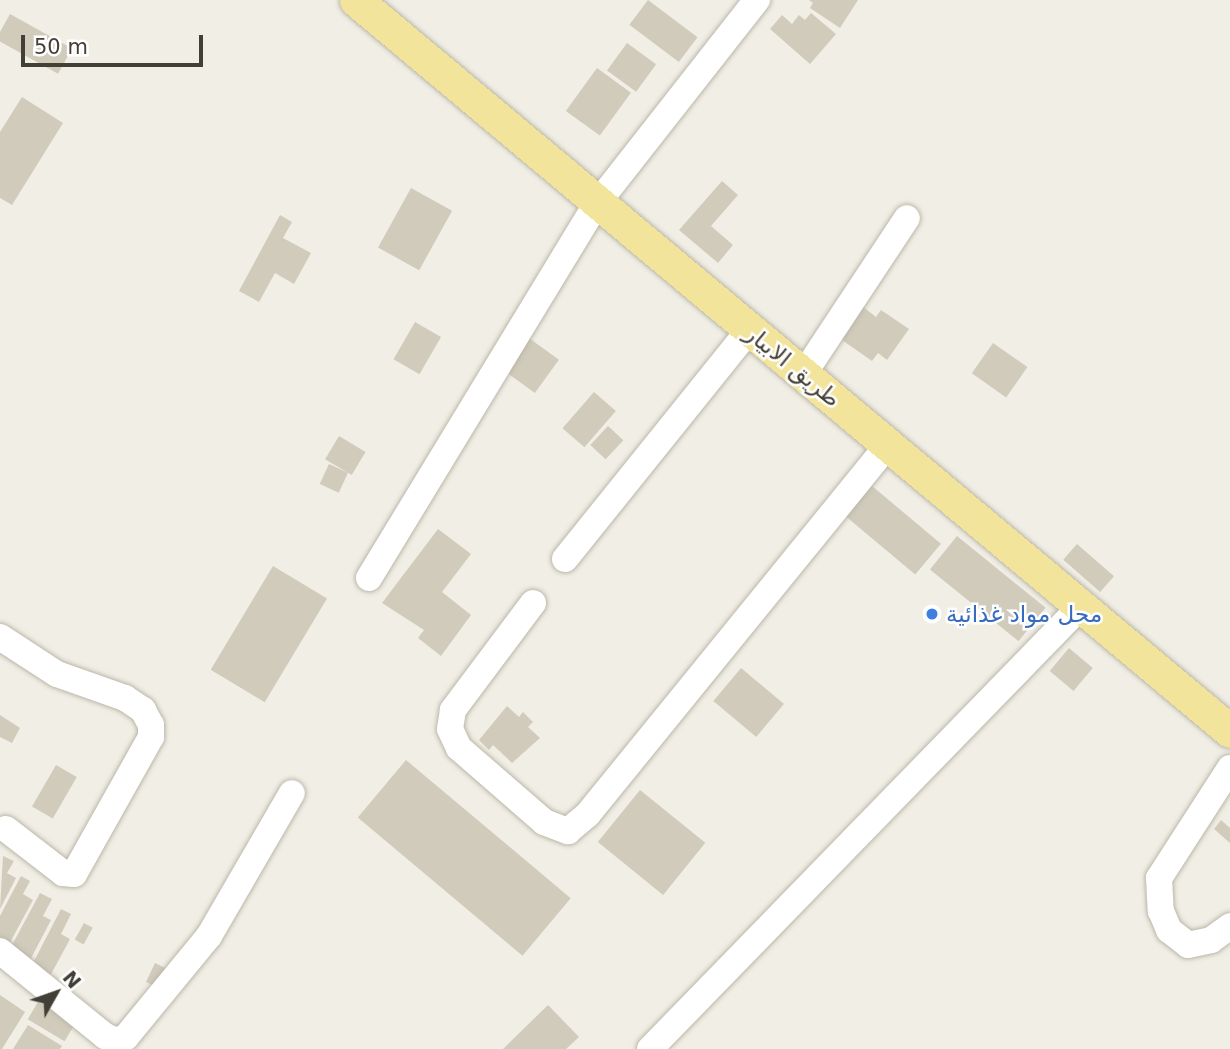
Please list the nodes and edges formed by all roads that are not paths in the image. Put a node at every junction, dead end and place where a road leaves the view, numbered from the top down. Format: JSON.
{"nodes":[{"id":1,"x":356,"y":0,"type":"edge"},
{"id":2,"x":757,"y":0,"type":"edge"},
{"id":3,"x":596,"y":205,"type":"junction"},
{"id":4,"x":907,"y":218,"type":"dead end"},
{"id":5,"x":748,"y":331,"type":"junction"},
{"id":6,"x":803,"y":375,"type":"junction"},
{"id":7,"x":889,"y":443,"type":"junction"},
{"id":8,"x":565,"y":559,"type":"dead end"},
{"id":9,"x":369,"y":578,"type":"dead end"},
{"id":10,"x":533,"y":603,"type":"dead end"},
{"id":11,"x":1082,"y":605,"type":"junction"},
{"id":12,"x":0,"y":637,"type":"edge"},
{"id":13,"x":1230,"y":731,"type":"edge"},
{"id":14,"x":1230,"y":768,"type":"edge"},
{"id":15,"x":292,"y":793,"type":"dead end"},
{"id":16,"x":6,"y":829,"type":"dead end"},
{"id":17,"x":1230,"y":926,"type":"edge"},
{"id":18,"x":0,"y":951,"type":"edge"},
{"id":19,"x":650,"y":1049,"type":"edge"}],
"edges":[{"from":1,"to":3,"type":"main road","name":"طريق الابيار"},
{"from":2,"to":3,"type":"street"},
{"from":3,"to":5,"type":"main road","name":"طريق الابيار"},
{"from":3,"to":9,"type":"street"},
{"from":4,"to":6,"type":"street"},
{"from":5,"to":6,"type":"main road","name":"طريق الابيار"},
{"from":5,"to":8,"type":"street"},
{"from":6,"to":7,"type":"main road","name":"طريق الابيار"},
{"from":7,"to":10,"type":"street"},
{"from":7,"to":11,"type":"main road","name":"طريق الابيار"},
{"from":11,"to":13,"type":"main road","name":"طريق الابيار"},
{"from":11,"to":19,"type":"street"},
{"from":12,"to":16,"type":"street"},
{"from":14,"to":17,"type":"street"},
{"from":15,"to":18,"type":"street"}]}
